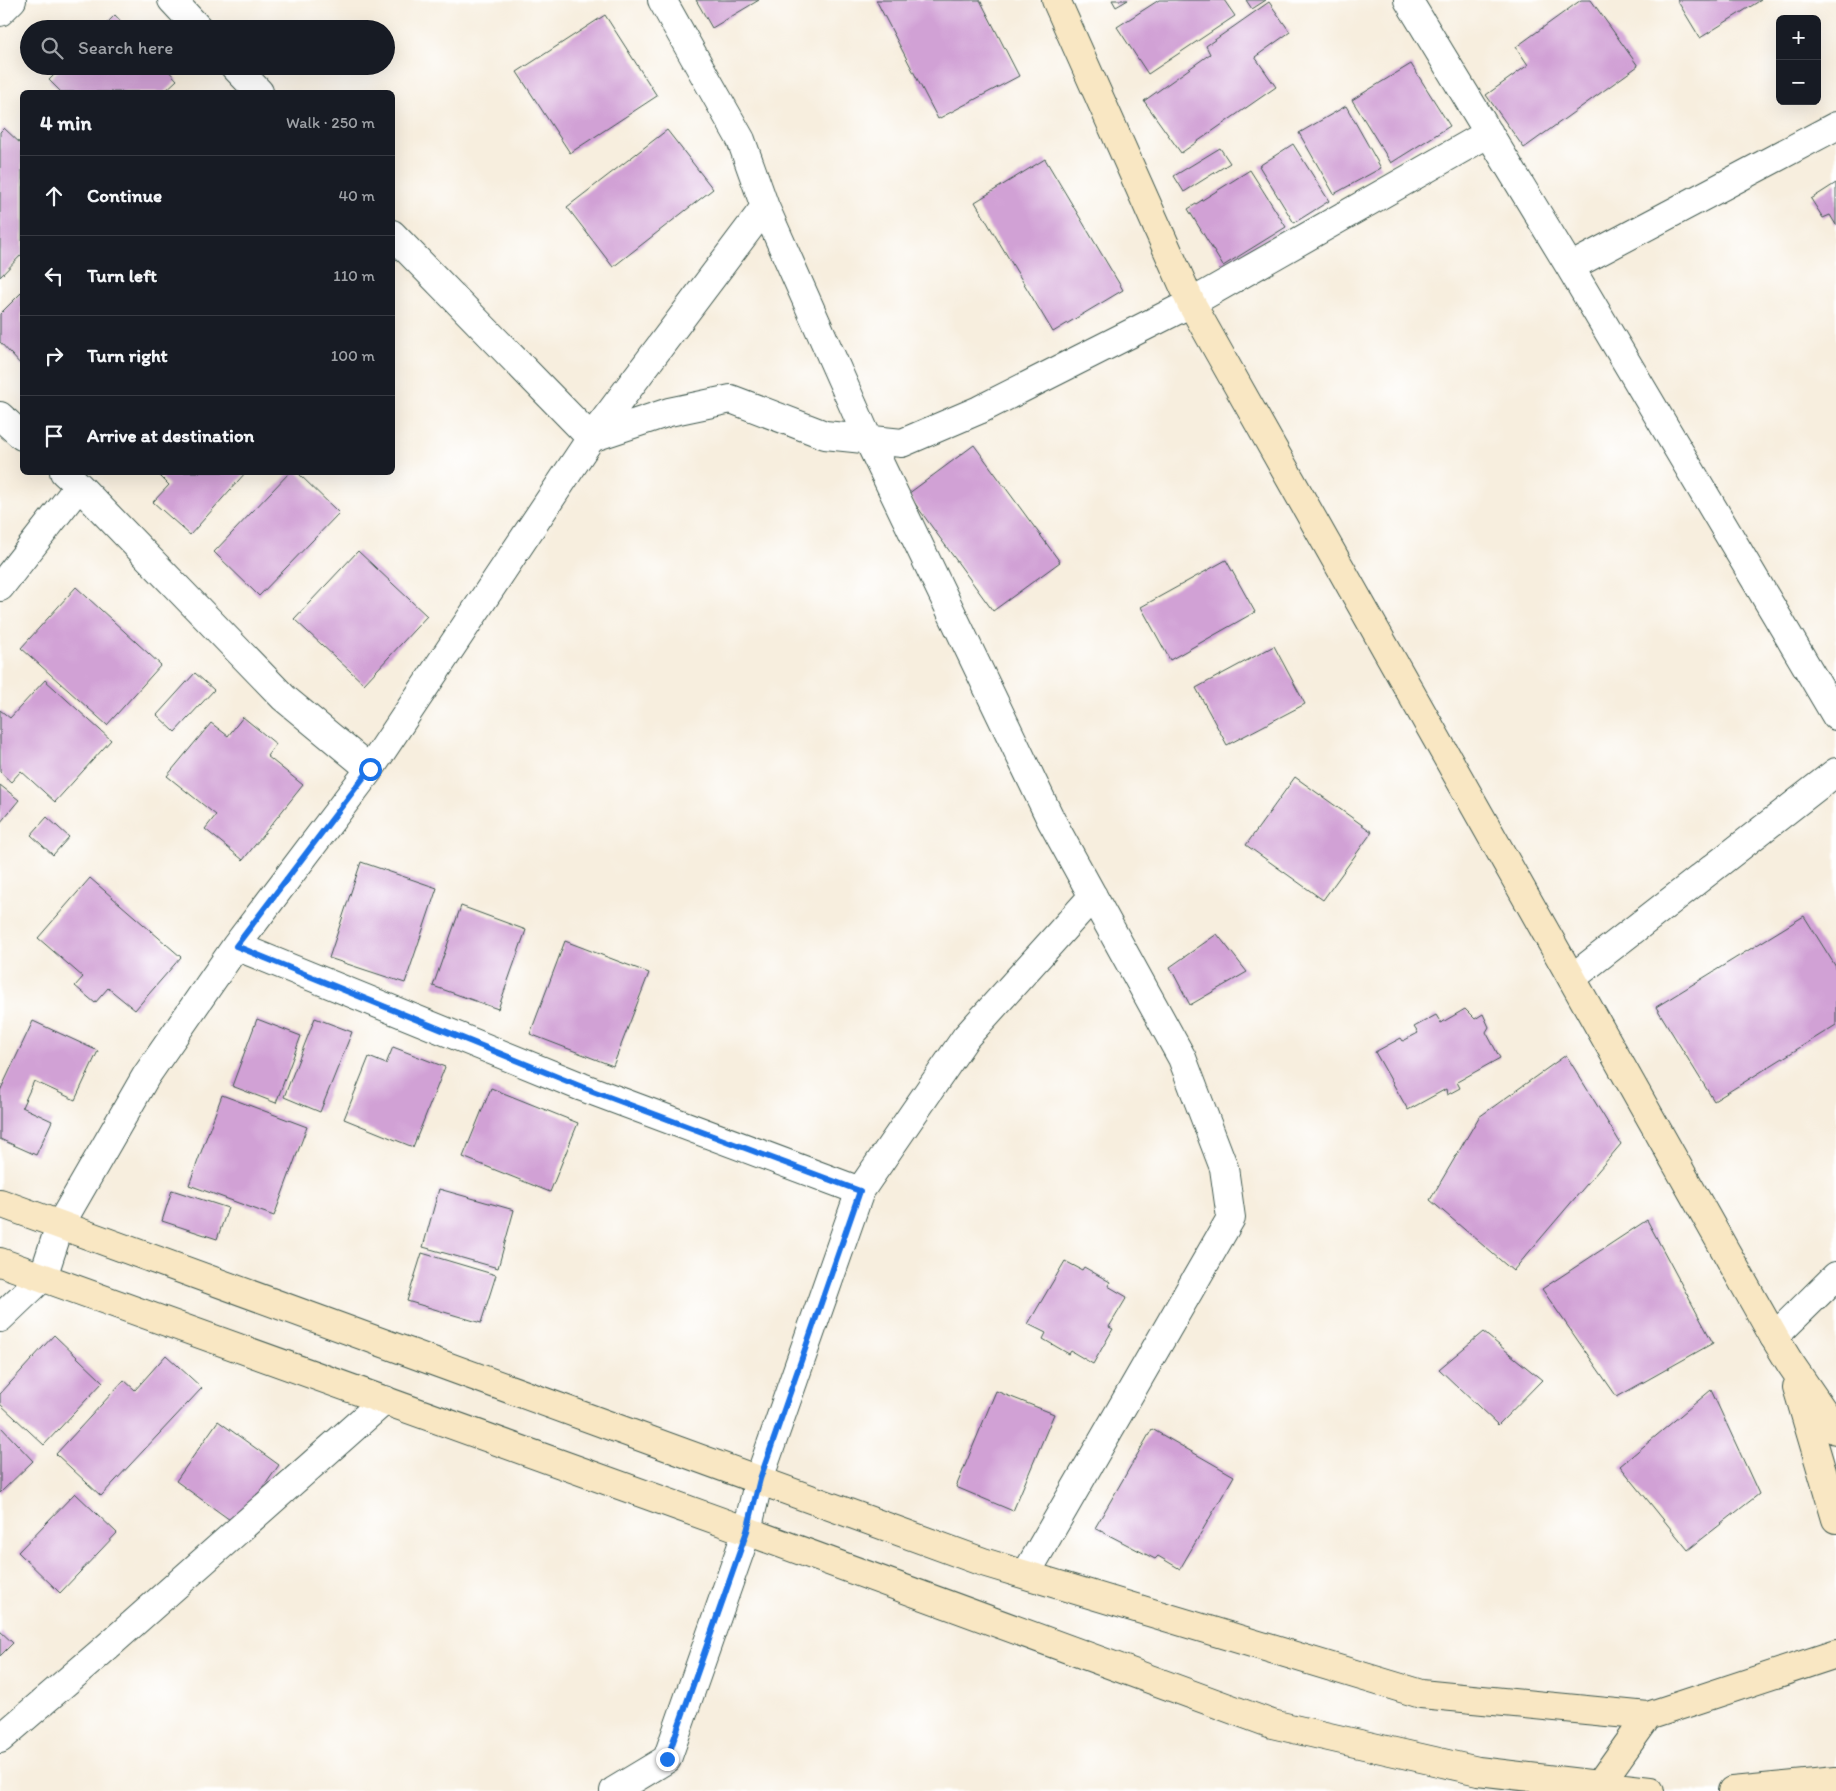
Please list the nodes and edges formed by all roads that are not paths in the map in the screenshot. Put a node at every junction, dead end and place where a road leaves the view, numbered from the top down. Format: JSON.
{"nodes":[{"id":1,"x":12,"y":0,"type":"edge"},
{"id":2,"x":172,"y":0,"type":"edge"},
{"id":3,"x":662,"y":0,"type":"edge"},
{"id":4,"x":1056,"y":0,"type":"edge"},
{"id":5,"x":1408,"y":0,"type":"edge"},
{"id":6,"x":0,"y":12,"type":"edge"},
{"id":7,"x":191,"y":20,"type":"edge"},
{"id":8,"x":243,"y":75,"type":"edge"},
{"id":9,"x":257,"y":90,"type":"edge"},
{"id":10,"x":1836,"y":126,"type":"edge"},
{"id":11,"x":1489,"y":133,"type":"junction"},
{"id":12,"x":765,"y":207,"type":"junction"},
{"id":13,"x":395,"y":237,"type":"edge"},
{"id":14,"x":1570,"y":267,"type":"junction"},
{"id":15,"x":1191,"y":303,"type":"junction"},
{"id":16,"x":0,"y":416,"type":"edge"},
{"id":17,"x":20,"y":434,"type":"edge"},
{"id":18,"x":591,"y":438,"type":"junction"},
{"id":19,"x":868,"y":439,"type":"junction"},
{"id":20,"x":71,"y":479,"type":"edge"},
{"id":21,"x":0,"y":587,"type":"edge"},
{"id":22,"x":1836,"y":716,"type":"edge"},
{"id":23,"x":370,"y":769,"type":"junction"},
{"id":24,"x":1836,"y":772,"type":"edge"},
{"id":25,"x":1093,"y":896,"type":"junction"},
{"id":26,"x":236,"y":946,"type":"junction"},
{"id":27,"x":1572,"y":978,"type":"junction"},
{"id":28,"x":860,"y":1191,"type":"junction"},
{"id":29,"x":0,"y":1203,"type":"edge"},
{"id":30,"x":60,"y":1225,"type":"junction"},
{"id":31,"x":0,"y":1262,"type":"edge"},
{"id":32,"x":1836,"y":1276,"type":"edge"},
{"id":33,"x":43,"y":1277,"type":"junction"},
{"id":34,"x":0,"y":1318,"type":"edge"},
{"id":35,"x":1774,"y":1336,"type":"junction"},
{"id":36,"x":1790,"y":1364,"type":"junction"},
{"id":37,"x":385,"y":1400,"type":"junction"},
{"id":38,"x":1836,"y":1430,"type":"edge"},
{"id":39,"x":760,"y":1479,"type":"junction"},
{"id":40,"x":1836,"y":1519,"type":"edge"},
{"id":41,"x":747,"y":1531,"type":"junction"},
{"id":42,"x":1026,"y":1574,"type":"junction"},
{"id":43,"x":1836,"y":1654,"type":"edge"},
{"id":44,"x":1648,"y":1716,"type":"junction"},
{"id":45,"x":0,"y":1739,"type":"edge"},
{"id":46,"x":1836,"y":1781,"type":"edge"},
{"id":47,"x":1596,"y":1788,"type":"edge"},
{"id":48,"x":614,"y":1791,"type":"edge"},
{"id":49,"x":1650,"y":1791,"type":"edge"},
{"id":50,"x":1732,"y":1791,"type":"edge"}],
"edges":[{"from":1,"to":6,"type":"street"},
{"from":2,"to":7,"type":"street"},
{"from":3,"to":12,"type":"street"},
{"from":4,"to":15,"type":"street"},
{"from":5,"to":11,"type":"street"},
{"from":8,"to":9,"type":"street"},
{"from":10,"to":14,"type":"street"},
{"from":11,"to":14,"type":"street"},
{"from":11,"to":15,"type":"street"},
{"from":12,"to":18,"type":"street"},
{"from":12,"to":19,"type":"street"},
{"from":13,"to":18,"type":"street"},
{"from":14,"to":22,"type":"street"},
{"from":15,"to":19,"type":"street"},
{"from":15,"to":27,"type":"street"},
{"from":16,"to":17,"type":"street"},
{"from":18,"to":19,"type":"street"},
{"from":18,"to":23,"type":"street"},
{"from":19,"to":25,"type":"street"},
{"from":20,"to":21,"type":"street"},
{"from":20,"to":23,"type":"street"},
{"from":23,"to":26,"type":"street"},
{"from":24,"to":27,"type":"street"},
{"from":25,"to":28,"type":"street"},
{"from":25,"to":42,"type":"street"},
{"from":26,"to":28,"type":"street"},
{"from":26,"to":30,"type":"street"},
{"from":27,"to":35,"type":"street"},
{"from":28,"to":39,"type":"street"},
{"from":29,"to":30,"type":"street"},
{"from":30,"to":33,"type":"street"},
{"from":30,"to":39,"type":"street"},
{"from":31,"to":33,"type":"street"},
{"from":32,"to":35,"type":"street"},
{"from":33,"to":34,"type":"street"},
{"from":33,"to":37,"type":"street"},
{"from":35,"to":36,"type":"street"},
{"from":36,"to":38,"type":"street"},
{"from":36,"to":40,"type":"street"},
{"from":37,"to":41,"type":"street"},
{"from":37,"to":45,"type":"street"},
{"from":39,"to":41,"type":"street"},
{"from":39,"to":42,"type":"street"},
{"from":41,"to":47,"type":"street"},
{"from":41,"to":48,"type":"street"},
{"from":42,"to":44,"type":"street"},
{"from":43,"to":44,"type":"street"},
{"from":44,"to":47,"type":"street"},
{"from":46,"to":50,"type":"street"},
{"from":47,"to":49,"type":"street"}]}
